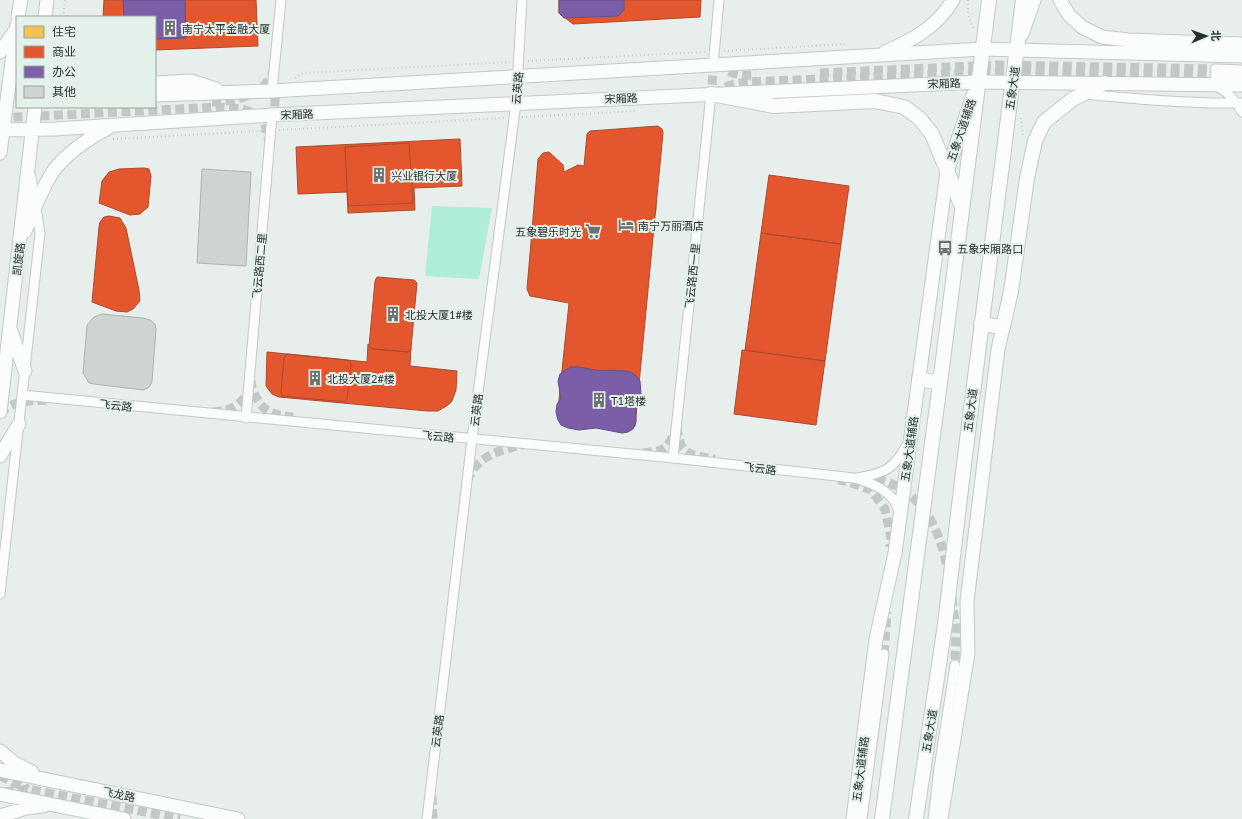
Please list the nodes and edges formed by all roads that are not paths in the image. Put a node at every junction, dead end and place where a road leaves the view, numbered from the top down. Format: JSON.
{"nodes":[{"id":1,"x":20,"y":0,"type":"edge"},
{"id":2,"x":47,"y":0,"type":"edge"},
{"id":3,"x":281,"y":0,"type":"edge"},
{"id":4,"x":522,"y":0,"type":"edge"},
{"id":5,"x":720,"y":0,"type":"edge"},
{"id":6,"x":953,"y":0,"type":"edge"},
{"id":7,"x":989,"y":0,"type":"edge"},
{"id":8,"x":1023,"y":0,"type":"edge"},
{"id":9,"x":1034,"y":0,"type":"edge"},
{"id":10,"x":1060,"y":0,"type":"edge"},
{"id":11,"x":18,"y":16,"type":"edge"},
{"id":12,"x":45,"y":16,"type":"edge"},
{"id":13,"x":16,"y":28,"type":"edge"},
{"id":14,"x":16,"y":35,"type":"edge"},
{"id":15,"x":1242,"y":44,"type":"edge"},
{"id":16,"x":982,"y":49,"type":"junction"},
{"id":17,"x":1017,"y":49,"type":"junction"},
{"id":18,"x":0,"y":52,"type":"edge"},
{"id":19,"x":878,"y":56,"type":"junction"},
{"id":20,"x":1242,"y":56,"type":"edge"},
{"id":21,"x":713,"y":66,"type":"junction"},
{"id":22,"x":1242,"y":70,"type":"edge"},
{"id":23,"x":518,"y":76,"type":"junction"},
{"id":24,"x":1214,"y":76,"type":"junction"},
{"id":25,"x":1242,"y":76,"type":"edge"},
{"id":26,"x":978,"y":82,"type":"junction"},
{"id":27,"x":1013,"y":82,"type":"junction"},
{"id":28,"x":1057,"y":82,"type":"junction"},
{"id":29,"x":156,"y":83,"type":"edge"},
{"id":30,"x":1104,"y":83,"type":"junction"},
{"id":31,"x":1242,"y":85,"type":"edge"},
{"id":32,"x":272,"y":91,"type":"junction"},
{"id":33,"x":227,"y":93,"type":"junction"},
{"id":34,"x":711,"y":94,"type":"junction"},
{"id":35,"x":1083,"y":94,"type":"junction"},
{"id":36,"x":156,"y":95,"type":"edge"},
{"id":37,"x":516,"y":103,"type":"junction"},
{"id":38,"x":1239,"y":103,"type":"edge"},
{"id":39,"x":8,"y":104,"type":"edge"},
{"id":40,"x":35,"y":108,"type":"edge"},
{"id":41,"x":1242,"y":112,"type":"edge"},
{"id":42,"x":272,"y":115,"type":"junction"},
{"id":43,"x":117,"y":124,"type":"junction"},
{"id":44,"x":32,"y":129,"type":"junction"},
{"id":45,"x":2,"y":130,"type":"edge"},
{"id":46,"x":0,"y":153,"type":"edge"},
{"id":47,"x":29,"y":164,"type":"junction"},
{"id":48,"x":947,"y":172,"type":"junction"},
{"id":49,"x":36,"y":207,"type":"junction"},
{"id":50,"x":962,"y":207,"type":"junction"},
{"id":51,"x":20,"y":241,"type":"junction"},
{"id":52,"x":982,"y":324,"type":"junction"},
{"id":53,"x":10,"y":327,"type":"junction"},
{"id":54,"x":1003,"y":327,"type":"junction"},
{"id":55,"x":25,"y":371,"type":"junction"},
{"id":56,"x":919,"y":379,"type":"junction"},
{"id":57,"x":940,"y":383,"type":"junction"},
{"id":58,"x":22,"y":395,"type":"junction"},
{"id":59,"x":0,"y":412,"type":"edge"},
{"id":60,"x":246,"y":418,"type":"junction"},
{"id":61,"x":19,"y":424,"type":"junction"},
{"id":62,"x":472,"y":439,"type":"junction"},
{"id":63,"x":910,"y":441,"type":"junction"},
{"id":64,"x":0,"y":456,"type":"edge"},
{"id":65,"x":673,"y":458,"type":"junction"},
{"id":66,"x":854,"y":478,"type":"junction"},
{"id":67,"x":900,"y":513,"type":"junction"},
{"id":68,"x":0,"y":594,"type":"edge"},
{"id":69,"x":884,"y":654,"type":"tunnel mouth"},
{"id":70,"x":954,"y":665,"type":"tunnel mouth"},
{"id":71,"x":0,"y":751,"type":"edge"},
{"id":72,"x":0,"y":770,"type":"edge"},
{"id":73,"x":50,"y":780,"type":"junction"},
{"id":74,"x":0,"y":794,"type":"edge"},
{"id":75,"x":52,"y":804,"type":"junction"},
{"id":76,"x":0,"y":816,"type":"edge"},
{"id":77,"x":124,"y":819,"type":"edge"},
{"id":78,"x":238,"y":819,"type":"edge"},
{"id":79,"x":427,"y":819,"type":"edge"},
{"id":80,"x":853,"y":819,"type":"edge"},
{"id":81,"x":862,"y":819,"type":"edge"},
{"id":82,"x":882,"y":819,"type":"edge"},
{"id":83,"x":916,"y":819,"type":"edge"},
{"id":84,"x":933,"y":819,"type":"edge"},
{"id":85,"x":941,"y":819,"type":"edge"}],
"edges":[{"from":1,"to":11,"type":"main road"},
{"from":2,"to":12,"type":"main road"},
{"from":3,"to":32,"type":"street"},
{"from":4,"to":23,"type":"street","name":"云英路"},
{"from":5,"to":21,"type":"street"},
{"from":6,"to":19,"type":"main road"},
{"from":7,"to":16,"type":"main road"},
{"from":8,"to":17,"type":"main road","name":"五象大道"},
{"from":9,"to":17,"type":"main road"},
{"from":10,"to":15,"type":"main road"},
{"from":13,"to":18,"type":"main road"},
{"from":14,"to":39,"type":"main road"},
{"from":16,"to":17,"type":"main road"},
{"from":16,"to":19,"type":"main road"},
{"from":16,"to":26,"type":"main road"},
{"from":17,"to":20,"type":"main road"},
{"from":17,"to":27,"type":"main road","name":"五象大道"},
{"from":19,"to":21,"type":"main road"},
{"from":21,"to":23,"type":"main road"},
{"from":22,"to":24,"type":"street"},
{"from":23,"to":32,"type":"main road"},
{"from":23,"to":37,"type":"street","name":"云英路"},
{"from":24,"to":25,"type":"street"},
{"from":24,"to":30,"type":"main road","name":"宋厢路"},
{"from":24,"to":31,"type":"main road","name":"宋厢路"},
{"from":24,"to":38,"type":"street"},
{"from":26,"to":27,"type":"main road","name":"宋厢路"},
{"from":26,"to":34,"type":"main road","name":"宋厢路"},
{"from":26,"to":48,"type":"main road","name":"五象大道辅路"},
{"from":26,"to":50,"type":"main road"},
{"from":27,"to":28,"type":"main road","name":"宋厢路"},
{"from":27,"to":52,"type":"main road","name":"五象大道"},
{"from":28,"to":30,"type":"main road","name":"宋厢路"},
{"from":28,"to":35,"type":"street"},
{"from":29,"to":33,"type":"main road"},
{"from":30,"to":35,"type":"main road"},
{"from":32,"to":33,"type":"main road"},
{"from":33,"to":36,"type":"main road"},
{"from":34,"to":37,"type":"main road","name":"宋厢路"},
{"from":34,"to":48,"type":"main road"},
{"from":34,"to":65,"type":"street","name":"飞云路西一里"},
{"from":35,"to":38,"type":"street"},
{"from":35,"to":54,"type":"main road"},
{"from":37,"to":42,"type":"main road","name":"宋厢路"},
{"from":37,"to":62,"type":"street","name":"云英路"},
{"from":38,"to":41,"type":"street"},
{"from":39,"to":45,"type":"main road"},
{"from":40,"to":44,"type":"main road","name":"凯旋路"},
{"from":42,"to":43,"type":"main road","name":"宋厢路"},
{"from":42,"to":60,"type":"street","name":"飞云路西二里"},
{"from":43,"to":44,"type":"main road","name":"宋厢路"},
{"from":43,"to":49,"type":"main road"},
{"from":44,"to":45,"type":"main road","name":"宋厢路"},
{"from":44,"to":47,"type":"main road","name":"凯旋路"},
{"from":45,"to":46,"type":"main road"},
{"from":47,"to":49,"type":"street"},
{"from":47,"to":51,"type":"main road","name":"凯旋路"},
{"from":48,"to":50,"type":"main road"},
{"from":48,"to":56,"type":"main road","name":"五象大道辅路"},
{"from":49,"to":51,"type":"main road"},
{"from":49,"to":55,"type":"street"},
{"from":50,"to":57,"type":"main road"},
{"from":51,"to":53,"type":"main road","name":"凯旋路"},
{"from":52,"to":54,"type":"main road"},
{"from":52,"to":83,"type":"main road","name":"五象大道"},
{"from":53,"to":55,"type":"main road"},
{"from":53,"to":59,"type":"main road","name":"凯旋路"},
{"from":54,"to":85,"type":"main road"},
{"from":55,"to":58,"type":"street"},
{"from":56,"to":57,"type":"main road"},
{"from":56,"to":63,"type":"main road","name":"五象大道辅路"},
{"from":57,"to":82,"type":"main road"},
{"from":58,"to":60,"type":"street","name":"飞云路"},
{"from":58,"to":61,"type":"street"},
{"from":60,"to":62,"type":"street","name":"飞云路"},
{"from":61,"to":64,"type":"main road"},
{"from":61,"to":68,"type":"street"},
{"from":62,"to":65,"type":"street","name":"飞云路"},
{"from":62,"to":79,"type":"street","name":"云英路"},
{"from":63,"to":66,"type":"street","name":"飞云路"},
{"from":63,"to":67,"type":"main road","name":"五象大道辅路"},
{"from":65,"to":66,"type":"street","name":"飞云路"},
{"from":66,"to":67,"type":"street","name":"飞云路"},
{"from":67,"to":80,"type":"main road","name":"五象大道辅路"},
{"from":69,"to":81,"type":"street"},
{"from":70,"to":84,"type":"street"},
{"from":71,"to":73,"type":"main road"},
{"from":72,"to":73,"type":"main road","name":"飞龙路"},
{"from":73,"to":78,"type":"main road","name":"飞龙路"},
{"from":74,"to":75,"type":"main road"},
{"from":75,"to":76,"type":"main road"},
{"from":75,"to":77,"type":"main road"}]}
